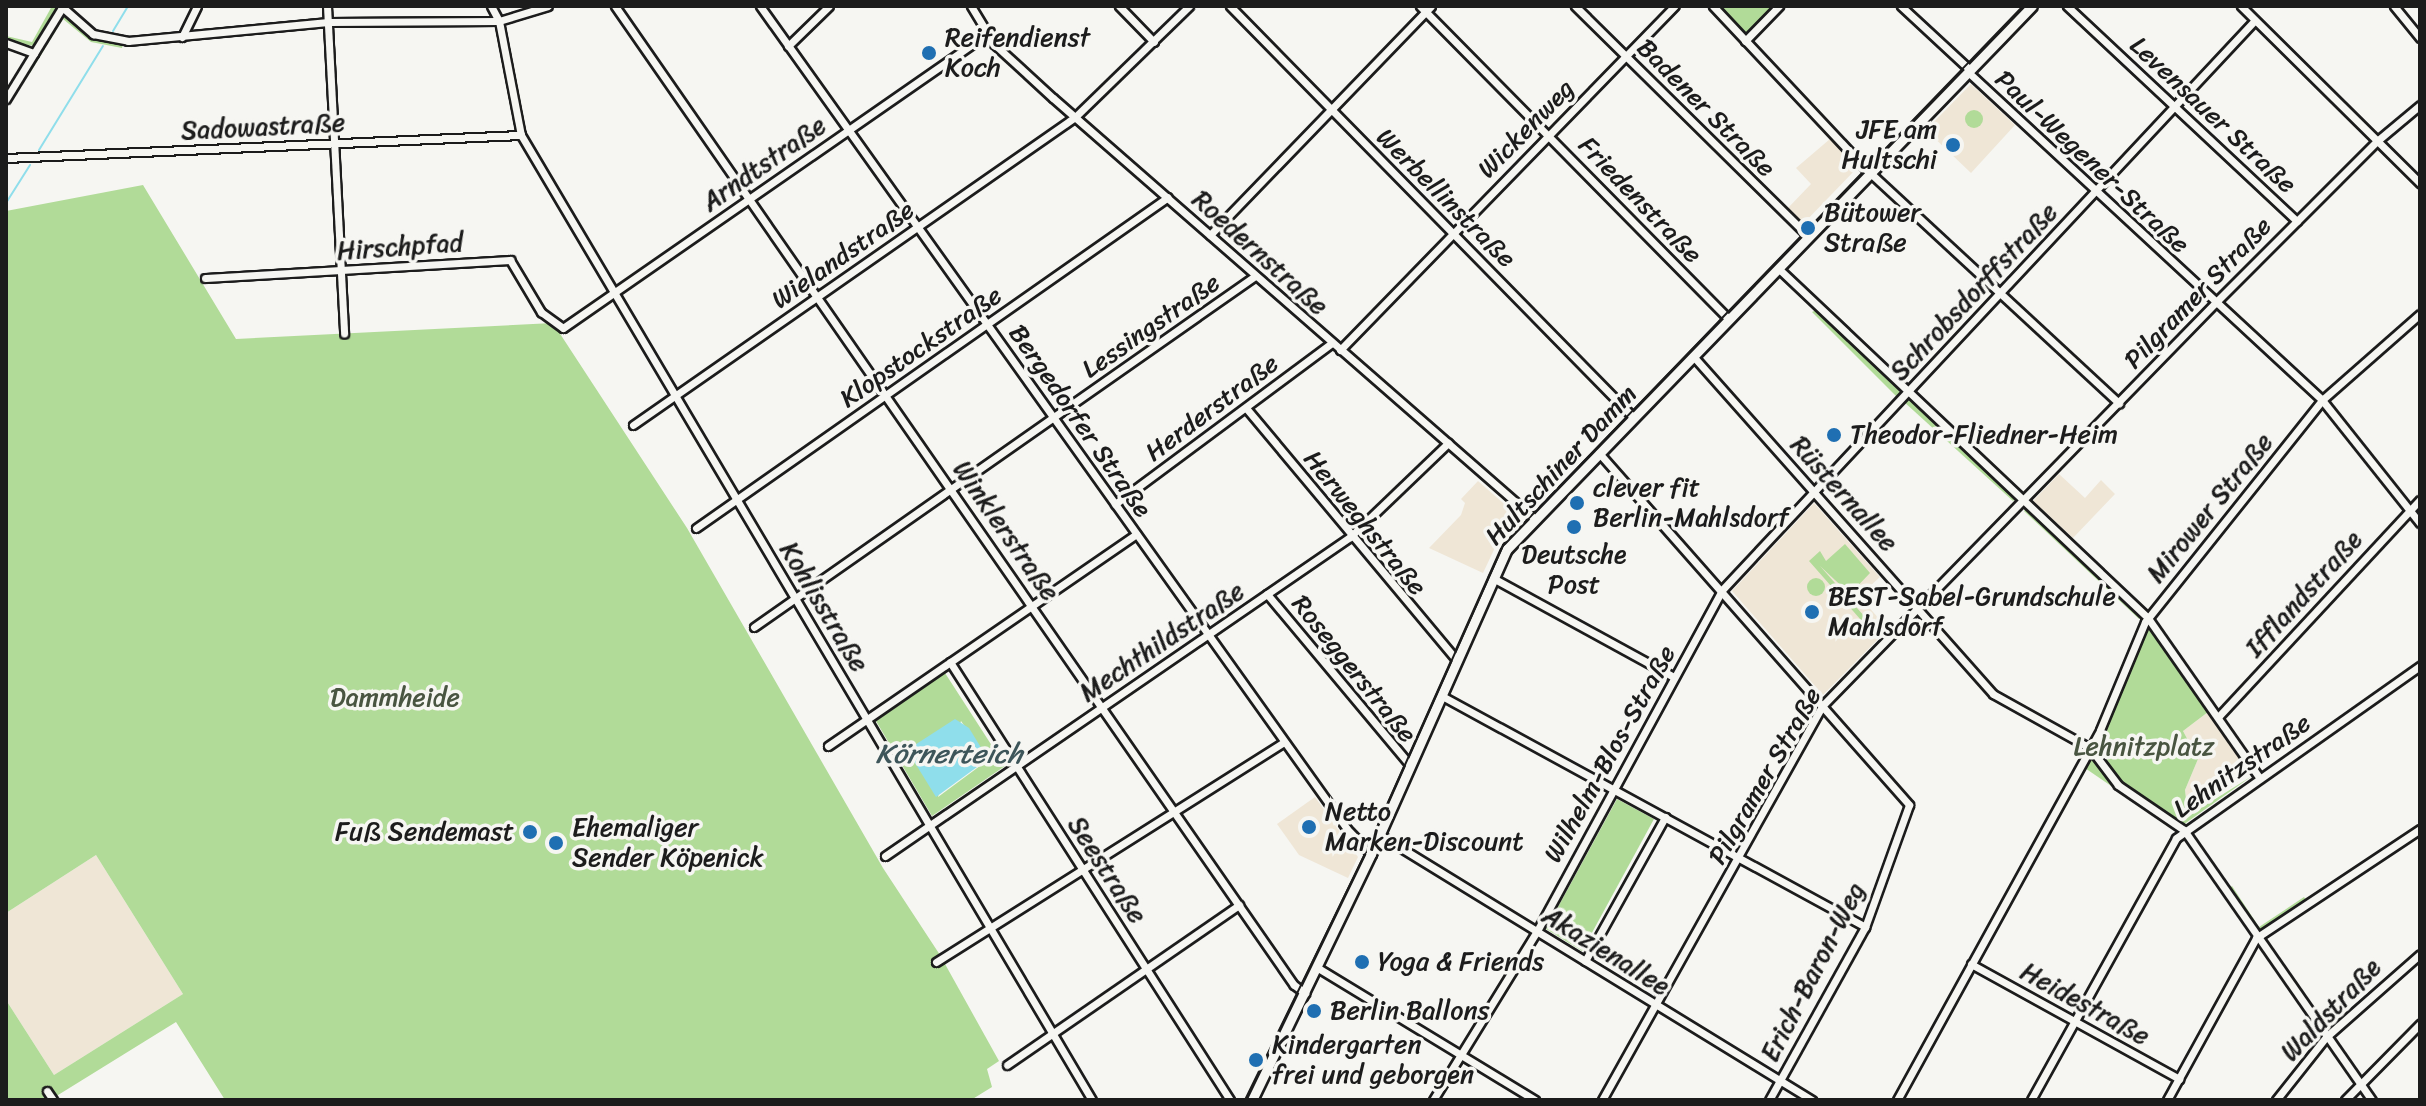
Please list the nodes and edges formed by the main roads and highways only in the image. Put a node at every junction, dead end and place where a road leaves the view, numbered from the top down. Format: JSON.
{"nodes":[{"id":1,"x":2032,"y":6,"type":"edge"},
{"id":2,"x":1252,"y":1100,"type":"edge"}],
"edges":[{"from":1,"to":2,"type":"main road","name":"Hultschiner Damm"}]}
